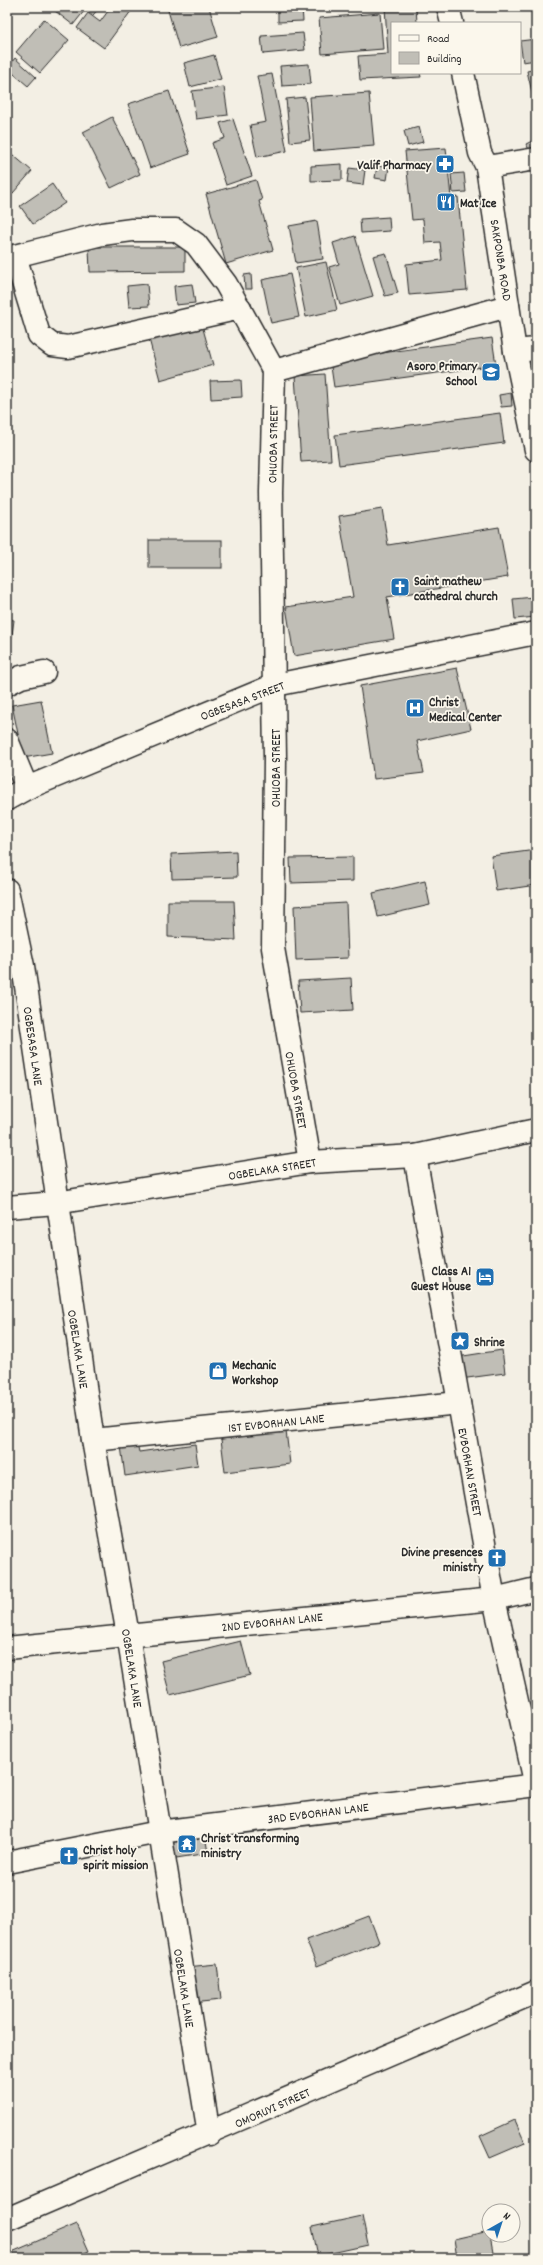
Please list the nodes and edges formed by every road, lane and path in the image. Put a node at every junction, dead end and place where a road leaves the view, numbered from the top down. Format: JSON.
{"nodes":[{"id":1,"x":448,"y":7,"type":"edge"},
{"id":2,"x":452,"y":22,"type":"edge"},
{"id":3,"x":463,"y":74,"type":"edge"},
{"id":4,"x":536,"y":159,"type":"edge"},
{"id":5,"x":487,"y":167,"type":"junction"},
{"id":6,"x":11,"y":257,"type":"edge"},
{"id":7,"x":508,"y":306,"type":"junction"},
{"id":8,"x":240,"y":308,"type":"junction"},
{"id":9,"x":526,"y":350,"type":"edge"},
{"id":10,"x":274,"y":371,"type":"junction"},
{"id":11,"x":536,"y":450,"type":"edge"},
{"id":12,"x":536,"y":633,"type":"edge"},
{"id":13,"x":44,"y":672,"type":"dead end"},
{"id":14,"x":7,"y":684,"type":"edge"},
{"id":15,"x":275,"y":685,"type":"junction"},
{"id":16,"x":7,"y":740,"type":"edge"},
{"id":17,"x":27,"y":788,"type":"junction"},
{"id":18,"x":7,"y":798,"type":"edge"},
{"id":19,"x":7,"y":890,"type":"edge"},
{"id":20,"x":536,"y":1130,"type":"edge"},
{"id":21,"x":415,"y":1156,"type":"junction"},
{"id":22,"x":310,"y":1162,"type":"junction"},
{"id":23,"x":56,"y":1203,"type":"junction"},
{"id":24,"x":7,"y":1207,"type":"edge"},
{"id":25,"x":459,"y":1403,"type":"junction"},
{"id":26,"x":93,"y":1440,"type":"junction"},
{"id":27,"x":536,"y":1590,"type":"edge"},
{"id":28,"x":494,"y":1598,"type":"junction"},
{"id":29,"x":128,"y":1635,"type":"junction"},
{"id":30,"x":7,"y":1648,"type":"edge"},
{"id":31,"x":536,"y":1786,"type":"edge"},
{"id":32,"x":159,"y":1832,"type":"junction"},
{"id":33,"x":7,"y":1862,"type":"edge"},
{"id":34,"x":536,"y":1992,"type":"edge"},
{"id":35,"x":209,"y":2134,"type":"junction"},
{"id":36,"x":7,"y":2219,"type":"edge"}],
"edges":[{"from":1,"to":2,"type":"street"},
{"from":3,"to":5,"type":"street","name":"SAKPONBA ROAD"},
{"from":4,"to":5,"type":"street"},
{"from":5,"to":7,"type":"street","name":"SAKPONBA ROAD"},
{"from":6,"to":8,"type":"street","name":"OHUOBA STREET"},
{"from":6,"to":8,"type":"street"},
{"from":7,"to":9,"type":"street","name":"SAKPONBA ROAD"},
{"from":7,"to":10,"type":"street"},
{"from":8,"to":10,"type":"street","name":"OHUOBA STREET"},
{"from":9,"to":11,"type":"street","name":"SAKPONBA ROAD"},
{"from":10,"to":15,"type":"street","name":"OHUOBA STREET"},
{"from":12,"to":15,"type":"street","name":"OGBESASA STREET"},
{"from":13,"to":14,"type":"street"},
{"from":15,"to":17,"type":"street","name":"OGBESASA STREET"},
{"from":15,"to":22,"type":"street","name":"OHUOBA STREET"},
{"from":16,"to":17,"type":"street"},
{"from":17,"to":18,"type":"street","name":"OGBESASA STREET"},
{"from":19,"to":23,"type":"street","name":"OGBESASA LANE"},
{"from":20,"to":21,"type":"street","name":"OGBELAKA STREET"},
{"from":21,"to":22,"type":"street","name":"OGBELAKA STREET"},
{"from":21,"to":25,"type":"street","name":"EVBORHAN STREET"},
{"from":22,"to":23,"type":"street","name":"OGBELAKA STREET"},
{"from":23,"to":24,"type":"street","name":"OGBELAKA STREET"},
{"from":23,"to":26,"type":"street","name":"OGBELAKA LANE"},
{"from":25,"to":26,"type":"street","name":"1ST EVBORHAN LANE"},
{"from":25,"to":28,"type":"street","name":"EVBORHAN STREET"},
{"from":26,"to":29,"type":"street","name":"OGBELAKA LANE"},
{"from":27,"to":28,"type":"street","name":"2ND EVBORHAN LANE"},
{"from":28,"to":29,"type":"street","name":"2ND EVBORHAN LANE"},
{"from":28,"to":31,"type":"street","name":"EVBORHAN STREET"},
{"from":29,"to":30,"type":"street","name":"2ND EVBORHAN LANE"},
{"from":29,"to":32,"type":"street","name":"OGBELAKA LANE"},
{"from":31,"to":32,"type":"street","name":"3RD EVBORHAN LANE"},
{"from":32,"to":33,"type":"street","name":"3RD EVBORHAN LANE"},
{"from":32,"to":35,"type":"street","name":"OGBELAKA LANE"},
{"from":34,"to":35,"type":"street","name":"OMORUYI STREET"},
{"from":35,"to":36,"type":"street","name":"OMORUYI STREET"}]}
